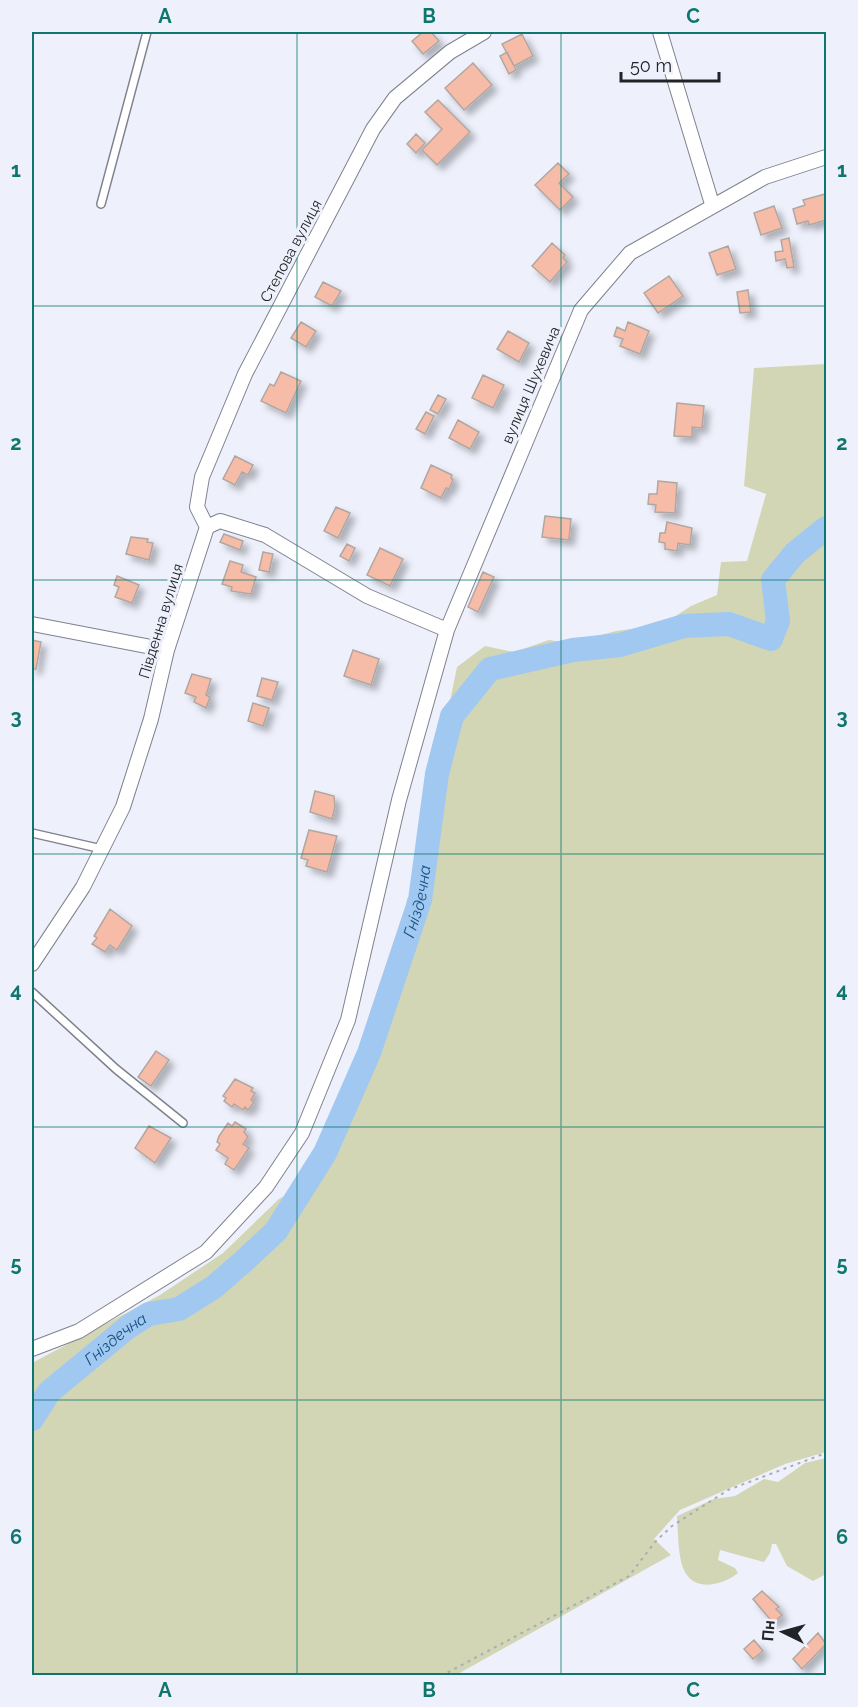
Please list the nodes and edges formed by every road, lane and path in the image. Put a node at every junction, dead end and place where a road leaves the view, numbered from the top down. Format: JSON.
{"nodes":[{"id":1,"x":147,"y":32,"type":"edge"},
{"id":2,"x":484,"y":32,"type":"edge"},
{"id":3,"x":660,"y":32,"type":"edge"},
{"id":4,"x":826,"y":157,"type":"edge"},
{"id":5,"x":101,"y":204,"type":"dead end"},
{"id":6,"x":712,"y":204,"type":"junction"},
{"id":7,"x":207,"y":527,"type":"junction"},
{"id":8,"x":32,"y":624,"type":"edge"},
{"id":9,"x":447,"y":630,"type":"junction"},
{"id":10,"x":167,"y":650,"type":"junction"},
{"id":11,"x":32,"y":833,"type":"edge"},
{"id":12,"x":102,"y":849,"type":"junction"},
{"id":13,"x":32,"y":964,"type":"edge"},
{"id":14,"x":32,"y":992,"type":"edge"},
{"id":15,"x":183,"y":1123,"type":"dead end"},
{"id":16,"x":32,"y":1349,"type":"edge"},
{"id":17,"x":826,"y":1454,"type":"edge"},
{"id":18,"x":441,"y":1676,"type":"edge"}],
"edges":[{"from":1,"to":5,"type":"lane"},
{"from":2,"to":7,"type":"street","name":"Степова вулиця"},
{"from":3,"to":6,"type":"street"},
{"from":4,"to":6,"type":"street","name":"вулиця Шухевича"},
{"from":6,"to":9,"type":"street","name":"вулиця Шухевича"},
{"from":7,"to":9,"type":"street"},
{"from":7,"to":10,"type":"street","name":"Південна вулиця"},
{"from":8,"to":10,"type":"street"},
{"from":9,"to":16,"type":"street","name":"вулиця Шухевича"},
{"from":10,"to":12,"type":"street","name":"Південна вулиця"},
{"from":11,"to":12,"type":"lane"},
{"from":12,"to":13,"type":"street","name":"Південна вулиця"},
{"from":14,"to":15,"type":"lane"},
{"from":17,"to":18,"type":"path"}]}
